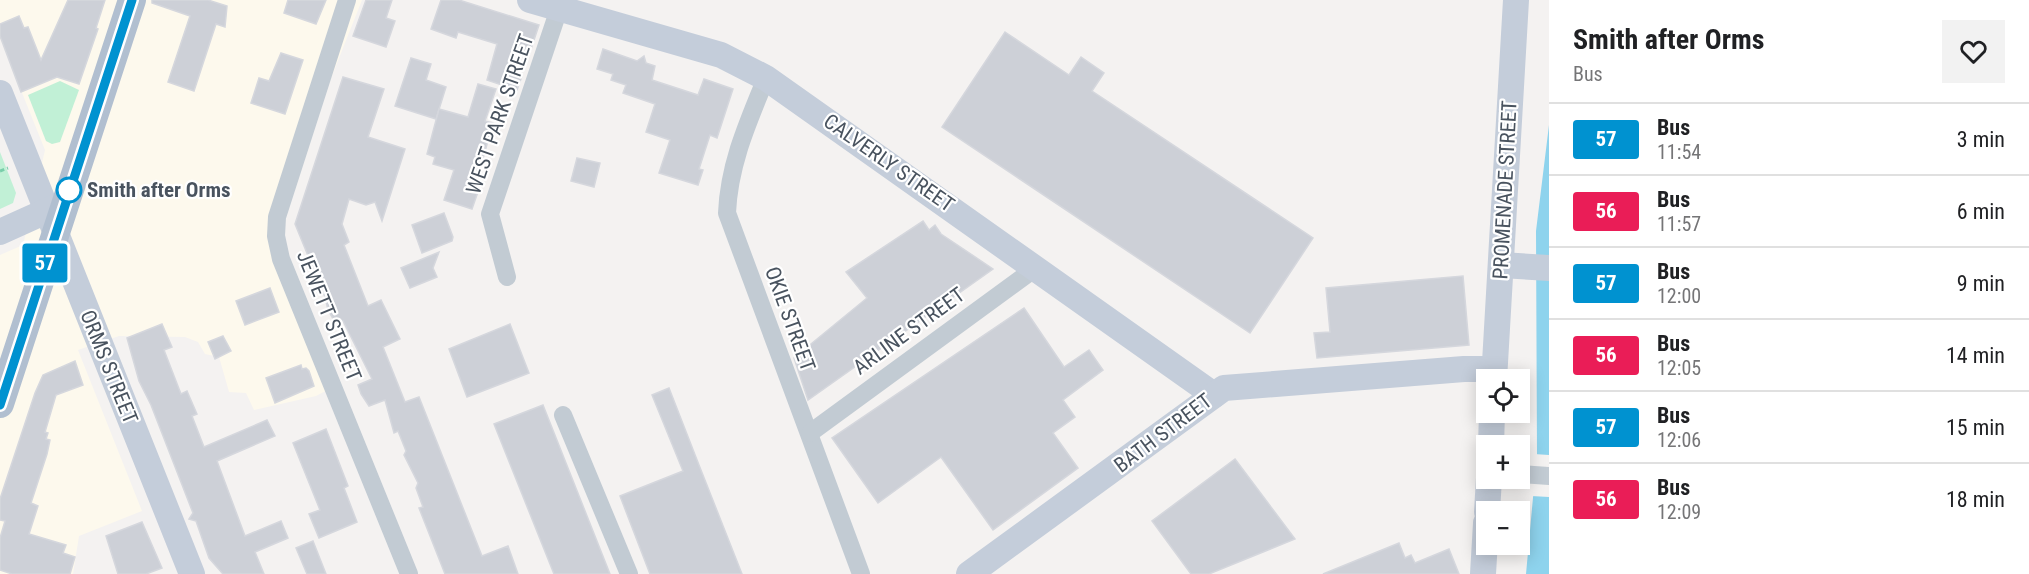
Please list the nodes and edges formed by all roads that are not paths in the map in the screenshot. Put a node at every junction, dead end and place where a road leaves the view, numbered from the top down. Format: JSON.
{"nodes":[{"id":1,"x":132,"y":0,"type":"edge"},
{"id":2,"x":347,"y":0,"type":"edge"},
{"id":3,"x":530,"y":0,"type":"edge"},
{"id":4,"x":1516,"y":0,"type":"edge"},
{"id":5,"x":560,"y":5,"type":"edge"},
{"id":6,"x":766,"y":78,"type":"junction"},
{"id":7,"x":0,"y":93,"type":"edge"},
{"id":8,"x":56,"y":215,"type":"junction"},
{"id":9,"x":0,"y":232,"type":"edge"},
{"id":10,"x":1501,"y":266,"type":"junction"},
{"id":11,"x":1037,"y":267,"type":"junction"},
{"id":12,"x":1539,"y":267,"type":"edge"},
{"id":13,"x":507,"y":277,"type":"dead end"},
{"id":14,"x":1494,"y":369,"type":"edge"},
{"id":15,"x":1476,"y":371,"type":"edge"},
{"id":16,"x":1214,"y":395,"type":"junction"},
{"id":17,"x":0,"y":404,"type":"edge"},
{"id":18,"x":563,"y":415,"type":"dead end"},
{"id":19,"x":810,"y":433,"type":"junction"},
{"id":20,"x":1530,"y":475,"type":"edge"},
{"id":21,"x":1549,"y":476,"type":"edge"},
{"id":22,"x":1485,"y":555,"type":"edge"},
{"id":23,"x":192,"y":574,"type":"edge"},
{"id":24,"x":409,"y":574,"type":"edge"},
{"id":25,"x":629,"y":574,"type":"edge"},
{"id":26,"x":861,"y":574,"type":"edge"},
{"id":27,"x":969,"y":574,"type":"edge"},
{"id":28,"x":1484,"y":574,"type":"edge"}],
"edges":[{"from":1,"to":8,"type":"main road"},
{"from":2,"to":24,"type":"street","name":"JEWETT STREET"},
{"from":3,"to":5,"type":"street","name":"CALVERLY STREET"},
{"from":4,"to":10,"type":"street","name":"PROMENADE STREET"},
{"from":5,"to":6,"type":"street","name":"CALVERLY STREET"},
{"from":5,"to":13,"type":"street","name":"WEST PARK STREET"},
{"from":6,"to":11,"type":"street","name":"CALVERLY STREET"},
{"from":6,"to":19,"type":"street","name":"OKIE STREET"},
{"from":7,"to":8,"type":"street","name":"ORMS STREET"},
{"from":8,"to":9,"type":"street"},
{"from":8,"to":17,"type":"main road"},
{"from":8,"to":23,"type":"street","name":"ORMS STREET"},
{"from":10,"to":12,"type":"street"},
{"from":10,"to":14,"type":"street","name":"PROMENADE STREET"},
{"from":11,"to":16,"type":"street","name":"CALVERLY STREET"},
{"from":11,"to":19,"type":"street","name":"ARLINE STREET"},
{"from":15,"to":16,"type":"street","name":"BATH STREET"},
{"from":16,"to":27,"type":"street","name":"BATH STREET"},
{"from":18,"to":25,"type":"street"},
{"from":19,"to":26,"type":"street","name":"OKIE STREET"},
{"from":20,"to":21,"type":"street"},
{"from":22,"to":28,"type":"street"}]}
